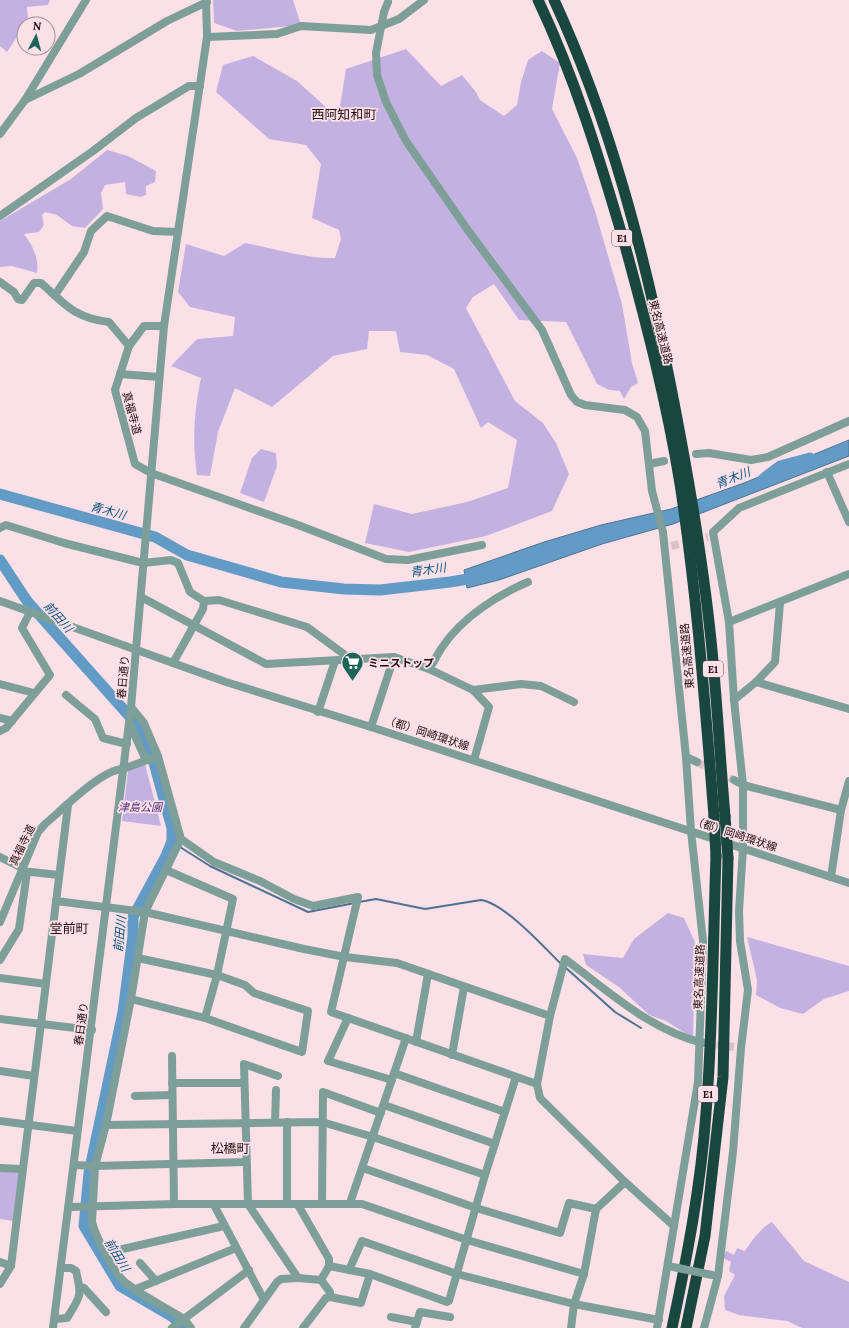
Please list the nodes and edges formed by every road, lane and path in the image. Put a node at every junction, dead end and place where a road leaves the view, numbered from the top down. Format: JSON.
{"nodes":[{"id":1,"x":86,"y":0,"type":"edge"},
{"id":2,"x":424,"y":0,"type":"edge"},
{"id":3,"x":538,"y":0,"type":"edge"},
{"id":4,"x":554,"y":0,"type":"edge"},
{"id":5,"x":207,"y":1,"type":"edge"},
{"id":6,"x":389,"y":1,"type":"edge"},
{"id":7,"x":207,"y":37,"type":"junction"},
{"id":8,"x":200,"y":86,"type":"junction"},
{"id":9,"x":25,"y":100,"type":"junction"},
{"id":10,"x":0,"y":134,"type":"edge"},
{"id":11,"x":0,"y":216,"type":"edge"},
{"id":12,"x":178,"y":232,"type":"junction"},
{"id":13,"x":0,"y":282,"type":"edge"},
{"id":14,"x":55,"y":295,"type":"junction"},
{"id":15,"x":164,"y":326,"type":"junction"},
{"id":16,"x":129,"y":346,"type":"junction"},
{"id":17,"x":120,"y":374,"type":"junction"},
{"id":18,"x":159,"y":377,"type":"junction"},
{"id":19,"x":849,"y":421,"type":"edge"},
{"id":20,"x":696,"y":454,"type":"dead end"},
{"id":21,"x":664,"y":461,"type":"dead end"},
{"id":22,"x":649,"y":464,"type":"junction"},
{"id":23,"x":849,"y":464,"type":"edge"},
{"id":24,"x":827,"y":472,"type":"junction"},
{"id":25,"x":151,"y":473,"type":"junction"},
{"id":26,"x":684,"y":481,"type":"junction"},
{"id":27,"x":849,"y":522,"type":"edge"},
{"id":28,"x":0,"y":528,"type":"edge"},
{"id":29,"x":482,"y":545,"type":"dead end"},
{"id":30,"x":143,"y":562,"type":"junction"},
{"id":31,"x":849,"y":574,"type":"edge"},
{"id":32,"x":528,"y":582,"type":"dead end"},
{"id":33,"x":141,"y":597,"type":"junction"},
{"id":34,"x":0,"y":601,"type":"edge"},
{"id":35,"x":204,"y":601,"type":"junction"},
{"id":36,"x":780,"y":603,"type":"junction"},
{"id":37,"x":30,"y":612,"type":"junction"},
{"id":38,"x":729,"y":622,"type":"junction"},
{"id":39,"x":196,"y":626,"type":"junction"},
{"id":40,"x":137,"y":650,"type":"junction"},
{"id":41,"x":394,"y":657,"type":"junction"},
{"id":42,"x":345,"y":660,"type":"junction"},
{"id":43,"x":335,"y":661,"type":"junction"},
{"id":44,"x":174,"y":663,"type":"junction"},
{"id":45,"x":429,"y":670,"type":"junction"},
{"id":46,"x":756,"y":682,"type":"junction"},
{"id":47,"x":0,"y":684,"type":"edge"},
{"id":48,"x":473,"y":690,"type":"junction"},
{"id":49,"x":34,"y":693,"type":"junction"},
{"id":50,"x":66,"y":695,"type":"dead end"},
{"id":51,"x":734,"y":700,"type":"junction"},
{"id":52,"x":574,"y":702,"type":"dead end"},
{"id":53,"x":131,"y":707,"type":"junction"},
{"id":54,"x":849,"y":709,"type":"edge"},
{"id":55,"x":318,"y":712,"type":"junction"},
{"id":56,"x":0,"y":718,"type":"edge"},
{"id":57,"x":12,"y":721,"type":"junction"},
{"id":58,"x":129,"y":723,"type":"junction"},
{"id":59,"x":371,"y":727,"type":"junction"},
{"id":60,"x":0,"y":731,"type":"edge"},
{"id":61,"x":127,"y":744,"type":"junction"},
{"id":62,"x":158,"y":756,"type":"junction"},
{"id":63,"x":686,"y":757,"type":"junction"},
{"id":64,"x":146,"y":760,"type":"junction"},
{"id":65,"x":474,"y":760,"type":"junction"},
{"id":66,"x":697,"y":762,"type":"tunnel mouth"},
{"id":67,"x":123,"y":769,"type":"junction"},
{"id":68,"x":734,"y":780,"type":"tunnel mouth"},
{"id":69,"x":849,"y":781,"type":"edge"},
{"id":70,"x":743,"y":785,"type":"junction"},
{"id":71,"x":68,"y":805,"type":"junction"},
{"id":72,"x":841,"y":810,"type":"junction"},
{"id":73,"x":720,"y":816,"type":"junction"},
{"id":74,"x":691,"y":831,"type":"junction"},
{"id":75,"x":181,"y":840,"type":"junction"},
{"id":76,"x":743,"y":848,"type":"junction"},
{"id":77,"x":0,"y":857,"type":"edge"},
{"id":78,"x":23,"y":870,"type":"junction"},
{"id":79,"x":166,"y":870,"type":"junction"},
{"id":80,"x":59,"y":876,"type":"junction"},
{"id":81,"x":830,"y":877,"type":"junction"},
{"id":82,"x":849,"y":883,"type":"edge"},
{"id":83,"x":56,"y":902,"type":"junction"},
{"id":84,"x":107,"y":908,"type":"junction"},
{"id":85,"x":145,"y":912,"type":"junction"},
{"id":86,"x":0,"y":922,"type":"edge"},
{"id":87,"x":226,"y":932,"type":"junction"},
{"id":88,"x":345,"y":956,"type":"junction"},
{"id":89,"x":138,"y":958,"type":"junction"},
{"id":90,"x":0,"y":960,"type":"edge"},
{"id":91,"x":428,"y":974,"type":"junction"},
{"id":92,"x":217,"y":975,"type":"junction"},
{"id":93,"x":0,"y":978,"type":"edge"},
{"id":94,"x":46,"y":984,"type":"junction"},
{"id":95,"x":464,"y":987,"type":"junction"},
{"id":96,"x":131,"y":999,"type":"junction"},
{"id":97,"x":550,"y":1016,"type":"junction"},
{"id":98,"x":205,"y":1018,"type":"junction"},
{"id":99,"x":348,"y":1018,"type":"junction"},
{"id":100,"x":0,"y":1019,"type":"edge"},
{"id":101,"x":41,"y":1025,"type":"junction"},
{"id":102,"x":92,"y":1030,"type":"junction"},
{"id":103,"x":406,"y":1038,"type":"junction"},
{"id":104,"x":416,"y":1042,"type":"junction"},
{"id":105,"x":701,"y":1042,"type":"junction"},
{"id":106,"x":452,"y":1055,"type":"junction"},
{"id":107,"x":172,"y":1056,"type":"dead end"},
{"id":108,"x":0,"y":1071,"type":"edge"},
{"id":109,"x":34,"y":1076,"type":"junction"},
{"id":110,"x":278,"y":1076,"type":"dead end"},
{"id":111,"x":393,"y":1076,"type":"junction"},
{"id":112,"x":516,"y":1077,"type":"junction"},
{"id":113,"x":172,"y":1083,"type":"junction"},
{"id":114,"x":244,"y":1083,"type":"junction"},
{"id":115,"x":536,"y":1084,"type":"junction"},
{"id":116,"x":276,"y":1090,"type":"dead end"},
{"id":117,"x":172,"y":1095,"type":"junction"},
{"id":118,"x":135,"y":1096,"type":"dead end"},
{"id":119,"x":382,"y":1109,"type":"junction"},
{"id":120,"x":505,"y":1112,"type":"junction"},
{"id":121,"x":0,"y":1121,"type":"edge"},
{"id":122,"x":245,"y":1122,"type":"junction"},
{"id":123,"x":275,"y":1122,"type":"junction"},
{"id":124,"x":287,"y":1122,"type":"junction"},
{"id":125,"x":322,"y":1122,"type":"junction"},
{"id":126,"x":172,"y":1124,"type":"junction"},
{"id":127,"x":27,"y":1125,"type":"junction"},
{"id":128,"x":106,"y":1125,"type":"junction"},
{"id":129,"x":78,"y":1131,"type":"junction"},
{"id":130,"x":373,"y":1137,"type":"junction"},
{"id":131,"x":495,"y":1144,"type":"junction"},
{"id":132,"x":246,"y":1162,"type":"junction"},
{"id":133,"x":173,"y":1164,"type":"junction"},
{"id":134,"x":74,"y":1165,"type":"junction"},
{"id":135,"x":95,"y":1166,"type":"junction"},
{"id":136,"x":0,"y":1168,"type":"edge"},
{"id":137,"x":363,"y":1168,"type":"junction"},
{"id":138,"x":22,"y":1170,"type":"junction"},
{"id":139,"x":485,"y":1176,"type":"junction"},
{"id":140,"x":625,"y":1182,"type":"junction"},
{"id":141,"x":350,"y":1203,"type":"junction"},
{"id":142,"x":174,"y":1204,"type":"junction"},
{"id":143,"x":248,"y":1204,"type":"junction"},
{"id":144,"x":287,"y":1204,"type":"junction"},
{"id":145,"x":322,"y":1204,"type":"junction"},
{"id":146,"x":214,"y":1205,"type":"junction"},
{"id":147,"x":298,"y":1205,"type":"junction"},
{"id":148,"x":91,"y":1206,"type":"junction"},
{"id":149,"x":70,"y":1207,"type":"junction"},
{"id":150,"x":476,"y":1208,"type":"junction"},
{"id":151,"x":596,"y":1209,"type":"junction"},
{"id":152,"x":224,"y":1226,"type":"junction"},
{"id":153,"x":674,"y":1226,"type":"junction"},
{"id":154,"x":467,"y":1240,"type":"junction"},
{"id":155,"x":236,"y":1248,"type":"junction"},
{"id":156,"x":105,"y":1253,"type":"junction"},
{"id":157,"x":0,"y":1262,"type":"edge"},
{"id":158,"x":140,"y":1263,"type":"dead end"},
{"id":159,"x":11,"y":1266,"type":"junction"},
{"id":160,"x":328,"y":1266,"type":"junction"},
{"id":161,"x":670,"y":1267,"type":"junction"},
{"id":162,"x":62,"y":1268,"type":"junction"},
{"id":163,"x":249,"y":1270,"type":"junction"},
{"id":164,"x":349,"y":1270,"type":"junction"},
{"id":165,"x":370,"y":1274,"type":"junction"},
{"id":166,"x":457,"y":1274,"type":"junction"},
{"id":167,"x":584,"y":1274,"type":"junction"},
{"id":168,"x":715,"y":1275,"type":"junction"},
{"id":169,"x":298,"y":1278,"type":"junction"},
{"id":170,"x":321,"y":1280,"type":"junction"},
{"id":171,"x":156,"y":1281,"type":"junction"},
{"id":172,"x":0,"y":1284,"type":"edge"},
{"id":173,"x":80,"y":1287,"type":"junction"},
{"id":174,"x":136,"y":1289,"type":"junction"},
{"id":175,"x":330,"y":1297,"type":"junction"},
{"id":176,"x":264,"y":1300,"type":"junction"},
{"id":177,"x":574,"y":1304,"type":"junction"},
{"id":178,"x":106,"y":1312,"type":"dead end"},
{"id":179,"x":391,"y":1317,"type":"dead end"},
{"id":180,"x":450,"y":1317,"type":"dead end"},
{"id":181,"x":184,"y":1318,"type":"junction"},
{"id":182,"x":55,"y":1319,"type":"junction"},
{"id":183,"x":658,"y":1324,"type":"edge"},
{"id":184,"x":416,"y":1325,"type":"edge"},
{"id":185,"x":173,"y":1327,"type":"edge"},
{"id":186,"x":54,"y":1328,"type":"edge"},
{"id":187,"x":190,"y":1328,"type":"edge"},
{"id":188,"x":244,"y":1328,"type":"edge"},
{"id":189,"x":303,"y":1328,"type":"edge"},
{"id":190,"x":571,"y":1328,"type":"edge"},
{"id":191,"x":672,"y":1328,"type":"edge"},
{"id":192,"x":686,"y":1328,"type":"edge"},
{"id":193,"x":704,"y":1328,"type":"edge"}],
"edges":[{"from":1,"to":9,"type":"street"},
{"from":2,"to":7,"type":"street"},
{"from":3,"to":26,"type":"highway","name":"東名高速道路","number":"E1"},
{"from":4,"to":26,"type":"highway","name":"東名高速道路","number":"E1"},
{"from":5,"to":7,"type":"street","name":"春日通り"},
{"from":5,"to":9,"type":"street"},
{"from":6,"to":22,"type":"street","bridge":true},
{"from":7,"to":8,"type":"street","name":"春日通り"},
{"from":8,"to":11,"type":"street"},
{"from":8,"to":12,"type":"street","name":"春日通り"},
{"from":9,"to":10,"type":"street"},
{"from":12,"to":14,"type":"street"},
{"from":12,"to":15,"type":"street","name":"春日通り"},
{"from":13,"to":14,"type":"street"},
{"from":14,"to":16,"type":"street"},
{"from":15,"to":16,"type":"street","name":"真福寺道"},
{"from":15,"to":18,"type":"street","name":"春日通り"},
{"from":16,"to":17,"type":"street","name":"真福寺道"},
{"from":17,"to":18,"type":"street"},
{"from":17,"to":25,"type":"street","name":"真福寺道"},
{"from":18,"to":25,"type":"street","name":"春日通り"},
{"from":19,"to":20,"type":"street"},
{"from":21,"to":22,"type":"street"},
{"from":22,"to":63,"type":"street"},
{"from":23,"to":24,"type":"street"},
{"from":24,"to":27,"type":"street"},
{"from":24,"to":38,"type":"street"},
{"from":25,"to":29,"type":"street","name":"真福寺道"},
{"from":25,"to":30,"type":"street","name":"春日通り"},
{"from":26,"to":73,"type":"highway","name":"東名高速道路","number":"E1"},
{"from":28,"to":30,"type":"street"},
{"from":30,"to":33,"type":"street","name":"春日通り"},
{"from":30,"to":35,"type":"street"},
{"from":31,"to":36,"type":"street"},
{"from":32,"to":45,"type":"street"},
{"from":33,"to":39,"type":"street"},
{"from":33,"to":40,"type":"street","name":"春日通り"},
{"from":34,"to":37,"type":"street","name":"（都）岡崎環状線"},
{"from":35,"to":39,"type":"street"},
{"from":35,"to":42,"type":"street"},
{"from":36,"to":38,"type":"street"},
{"from":36,"to":46,"type":"street"},
{"from":37,"to":40,"type":"street","name":"（都）岡崎環状線"},
{"from":37,"to":49,"type":"street"},
{"from":38,"to":51,"type":"street"},
{"from":39,"to":43,"type":"street"},
{"from":39,"to":44,"type":"street"},
{"from":40,"to":44,"type":"street","name":"（都）岡崎環状線"},
{"from":40,"to":53,"type":"street","name":"春日通り"},
{"from":41,"to":42,"type":"street"},
{"from":41,"to":45,"type":"street"},
{"from":41,"to":59,"type":"street"},
{"from":42,"to":43,"type":"street"},
{"from":43,"to":55,"type":"street"},
{"from":44,"to":55,"type":"street","name":"（都）岡崎環状線"},
{"from":45,"to":48,"type":"street"},
{"from":46,"to":51,"type":"street"},
{"from":46,"to":54,"type":"street"},
{"from":47,"to":49,"type":"street"},
{"from":48,"to":52,"type":"street"},
{"from":48,"to":65,"type":"street"},
{"from":49,"to":57,"type":"street"},
{"from":50,"to":61,"type":"street"},
{"from":51,"to":70,"type":"street"},
{"from":53,"to":58,"type":"street","name":"春日通り"},
{"from":53,"to":62,"type":"street"},
{"from":55,"to":59,"type":"street","name":"（都）岡崎環状線"},
{"from":56,"to":57,"type":"street"},
{"from":57,"to":60,"type":"street"},
{"from":58,"to":61,"type":"street","name":"春日通り"},
{"from":58,"to":64,"type":"street"},
{"from":59,"to":65,"type":"street","name":"（都）岡崎環状線"},
{"from":61,"to":67,"type":"street","name":"春日通り"},
{"from":62,"to":64,"type":"street","name":"真福寺道"},
{"from":62,"to":75,"type":"street"},
{"from":63,"to":66,"type":"street"},
{"from":63,"to":74,"type":"street"},
{"from":64,"to":67,"type":"street","name":"真福寺道"},
{"from":65,"to":74,"type":"street","name":"（都）岡崎環状線"},
{"from":67,"to":71,"type":"street","name":"真福寺道"},
{"from":67,"to":84,"type":"street","name":"春日通り"},
{"from":68,"to":70,"type":"street"},
{"from":69,"to":72,"type":"street"},
{"from":70,"to":72,"type":"street"},
{"from":70,"to":76,"type":"street"},
{"from":71,"to":78,"type":"street","name":"真福寺道"},
{"from":71,"to":80,"type":"street"},
{"from":72,"to":81,"type":"street"},
{"from":73,"to":191,"type":"highway","name":"東名高速道路","number":"E1","bridge":true},
{"from":73,"to":192,"type":"highway","name":"東名高速道路","number":"E1","bridge":true},
{"from":74,"to":76,"type":"street","name":"（都）岡崎環状線"},
{"from":74,"to":105,"type":"street"},
{"from":75,"to":79,"type":"street"},
{"from":75,"to":88,"type":"street"},
{"from":76,"to":81,"type":"street","name":"（都）岡崎環状線"},
{"from":76,"to":168,"type":"street"},
{"from":77,"to":78,"type":"street"},
{"from":78,"to":80,"type":"street"},
{"from":78,"to":86,"type":"street","name":"真福寺道"},
{"from":78,"to":90,"type":"street"},
{"from":79,"to":85,"type":"street"},
{"from":79,"to":87,"type":"street"},
{"from":80,"to":83,"type":"street"},
{"from":81,"to":82,"type":"street","name":"（都）岡崎環状線"},
{"from":83,"to":84,"type":"street"},
{"from":83,"to":94,"type":"street"},
{"from":84,"to":85,"type":"street"},
{"from":84,"to":102,"type":"street","name":"春日通り"},
{"from":85,"to":87,"type":"street"},
{"from":85,"to":89,"type":"street"},
{"from":87,"to":88,"type":"street"},
{"from":87,"to":92,"type":"street"},
{"from":88,"to":91,"type":"street"},
{"from":88,"to":99,"type":"street"},
{"from":89,"to":92,"type":"street"},
{"from":89,"to":96,"type":"street"},
{"from":91,"to":95,"type":"street"},
{"from":91,"to":104,"type":"street"},
{"from":92,"to":98,"type":"street"},
{"from":92,"to":98,"type":"street"},
{"from":93,"to":94,"type":"street"},
{"from":94,"to":101,"type":"street"},
{"from":95,"to":97,"type":"street"},
{"from":95,"to":106,"type":"street"},
{"from":96,"to":98,"type":"street"},
{"from":96,"to":128,"type":"street"},
{"from":97,"to":105,"type":"street"},
{"from":97,"to":115,"type":"street"},
{"from":99,"to":103,"type":"street"},
{"from":99,"to":111,"type":"street"},
{"from":100,"to":101,"type":"street"},
{"from":101,"to":102,"type":"street"},
{"from":101,"to":109,"type":"street"},
{"from":102,"to":129,"type":"street","name":"春日通り"},
{"from":103,"to":104,"type":"street"},
{"from":103,"to":111,"type":"street"},
{"from":104,"to":106,"type":"street"},
{"from":105,"to":153,"type":"street"},
{"from":106,"to":112,"type":"street"},
{"from":107,"to":113,"type":"street"},
{"from":108,"to":109,"type":"street"},
{"from":109,"to":127,"type":"street"},
{"from":110,"to":114,"type":"street"},
{"from":111,"to":119,"type":"street"},
{"from":111,"to":120,"type":"street"},
{"from":112,"to":115,"type":"street"},
{"from":112,"to":120,"type":"street"},
{"from":113,"to":114,"type":"street"},
{"from":113,"to":117,"type":"street"},
{"from":114,"to":122,"type":"street"},
{"from":115,"to":140,"type":"street"},
{"from":116,"to":123,"type":"street"},
{"from":117,"to":118,"type":"street"},
{"from":117,"to":126,"type":"street"},
{"from":119,"to":125,"type":"street"},
{"from":119,"to":130,"type":"street"},
{"from":119,"to":131,"type":"street"},
{"from":120,"to":131,"type":"street"},
{"from":121,"to":127,"type":"street"},
{"from":122,"to":123,"type":"street"},
{"from":122,"to":126,"type":"street"},
{"from":122,"to":132,"type":"street"},
{"from":123,"to":124,"type":"street"},
{"from":124,"to":125,"type":"street"},
{"from":124,"to":144,"type":"street"},
{"from":125,"to":130,"type":"street"},
{"from":125,"to":145,"type":"street"},
{"from":126,"to":128,"type":"street"},
{"from":126,"to":133,"type":"street"},
{"from":127,"to":129,"type":"street"},
{"from":127,"to":138,"type":"street"},
{"from":128,"to":135,"type":"street"},
{"from":129,"to":134,"type":"street","name":"春日通り"},
{"from":130,"to":137,"type":"street"},
{"from":130,"to":139,"type":"street"},
{"from":131,"to":139,"type":"street"},
{"from":132,"to":133,"type":"street"},
{"from":132,"to":143,"type":"street"},
{"from":133,"to":135,"type":"street"},
{"from":133,"to":142,"type":"street"},
{"from":134,"to":135,"type":"street"},
{"from":134,"to":149,"type":"street","name":"春日通り"},
{"from":135,"to":148,"type":"street"},
{"from":136,"to":138,"type":"street"},
{"from":137,"to":141,"type":"street"},
{"from":137,"to":150,"type":"street"},
{"from":138,"to":159,"type":"street"},
{"from":139,"to":150,"type":"street"},
{"from":140,"to":151,"type":"street"},
{"from":140,"to":153,"type":"street"},
{"from":141,"to":145,"type":"street"},
{"from":141,"to":154,"type":"street"},
{"from":142,"to":146,"type":"street"},
{"from":142,"to":148,"type":"street"},
{"from":143,"to":144,"type":"street"},
{"from":143,"to":146,"type":"street"},
{"from":143,"to":169,"type":"street"},
{"from":144,"to":147,"type":"street"},
{"from":145,"to":147,"type":"street"},
{"from":146,"to":152,"type":"street"},
{"from":147,"to":160,"type":"street"},
{"from":148,"to":149,"type":"street"},
{"from":148,"to":156,"type":"street"},
{"from":149,"to":162,"type":"street","name":"春日通り"},
{"from":150,"to":151,"type":"street"},
{"from":150,"to":154,"type":"street"},
{"from":151,"to":167,"type":"street"},
{"from":152,"to":155,"type":"street"},
{"from":152,"to":156,"type":"street"},
{"from":153,"to":161,"type":"street"},
{"from":154,"to":166,"type":"street"},
{"from":154,"to":167,"type":"street"},
{"from":155,"to":163,"type":"street"},
{"from":155,"to":171,"type":"street"},
{"from":156,"to":174,"type":"street"},
{"from":157,"to":159,"type":"street"},
{"from":158,"to":171,"type":"street"},
{"from":159,"to":172,"type":"street"},
{"from":160,"to":164,"type":"street"},
{"from":160,"to":170,"type":"street"},
{"from":161,"to":168,"type":"street","bridge":true},
{"from":161,"to":183,"type":"street"},
{"from":162,"to":173,"type":"street"},
{"from":162,"to":182,"type":"street","name":"春日通り"},
{"from":163,"to":176,"type":"street"},
{"from":163,"to":181,"type":"street"},
{"from":164,"to":165,"type":"street"},
{"from":164,"to":166,"type":"street"},
{"from":165,"to":166,"type":"street"},
{"from":165,"to":175,"type":"street"},
{"from":166,"to":177,"type":"street"},
{"from":167,"to":177,"type":"street"},
{"from":168,"to":193,"type":"street"},
{"from":169,"to":170,"type":"street"},
{"from":169,"to":176,"type":"street"},
{"from":170,"to":175,"type":"street"},
{"from":171,"to":174,"type":"street"},
{"from":173,"to":178,"type":"street"},
{"from":173,"to":182,"type":"street"},
{"from":174,"to":181,"type":"street"},
{"from":175,"to":189,"type":"street"},
{"from":176,"to":188,"type":"street"},
{"from":177,"to":183,"type":"street"},
{"from":177,"to":190,"type":"street"},
{"from":179,"to":184,"type":"street"},
{"from":180,"to":184,"type":"street"},
{"from":181,"to":185,"type":"street"},
{"from":181,"to":187,"type":"street"},
{"from":182,"to":186,"type":"street","name":"春日通り"}]}
